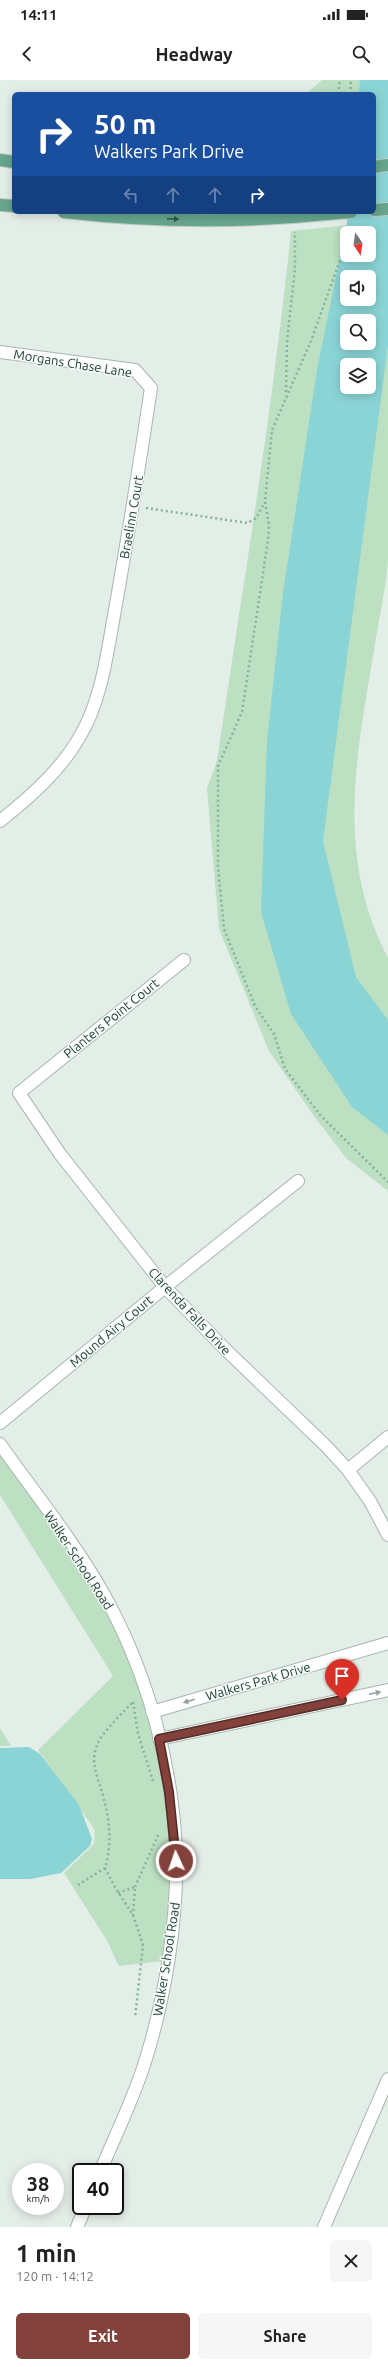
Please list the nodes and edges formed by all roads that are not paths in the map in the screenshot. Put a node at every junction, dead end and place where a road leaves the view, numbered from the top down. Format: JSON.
{"nodes":[{"id":1,"x":0,"y":160,"type":"edge"},
{"id":2,"x":12,"y":162,"type":"edge"},
{"id":3,"x":388,"y":165,"type":"edge"},
{"id":4,"x":376,"y":167,"type":"edge"},
{"id":5,"x":0,"y":205,"type":"edge"},
{"id":6,"x":12,"y":206,"type":"edge"},
{"id":7,"x":388,"y":209,"type":"edge"},
{"id":8,"x":376,"y":210,"type":"edge"},
{"id":9,"x":83,"y":214,"type":"edge"},
{"id":10,"x":327,"y":214,"type":"edge"},
{"id":11,"x":327,"y":214,"type":"edge"},
{"id":12,"x":349,"y":215,"type":"edge"},
{"id":13,"x":0,"y":352,"type":"edge"},
{"id":14,"x":145,"y":379,"type":"joint"},
{"id":15,"x":0,"y":821,"type":"edge"},
{"id":16,"x":184,"y":960,"type":"dead end"},
{"id":17,"x":38,"y":1077,"type":"joint"},
{"id":18,"x":298,"y":1181,"type":"dead end"},
{"id":19,"x":165,"y":1287,"type":"junction"},
{"id":20,"x":0,"y":1423,"type":"edge"},
{"id":21,"x":388,"y":1437,"type":"edge"},
{"id":22,"x":0,"y":1444,"type":"edge"},
{"id":23,"x":348,"y":1470,"type":"junction"},
{"id":24,"x":388,"y":1535,"type":"edge"},
{"id":25,"x":388,"y":1643,"type":"edge"},
{"id":26,"x":388,"y":1690,"type":"edge"},
{"id":27,"x":152,"y":1712,"type":"junction"},
{"id":28,"x":159,"y":1739,"type":"junction"},
{"id":29,"x":388,"y":2079,"type":"edge"},
{"id":30,"x":104,"y":2163,"type":"edge"},
{"id":31,"x":82,"y":2215,"type":"edge"},
{"id":32,"x":77,"y":2227,"type":"edge"},
{"id":33,"x":324,"y":2227,"type":"edge"}],
"edges":[{"from":1,"to":2,"type":"main road"},
{"from":3,"to":4,"type":"main road"},
{"from":5,"to":6,"type":"main road"},
{"from":7,"to":8,"type":"main road"},
{"from":9,"to":10,"type":"main road","one_way":true,"bridge":true},
{"from":11,"to":12,"type":"main road","one_way":true,"bridge":true},
{"from":13,"to":14,"type":"street","name":"Morgans Chase Lane"},
{"from":14,"to":15,"type":"street","name":"Braelinn Court"},
{"from":16,"to":17,"type":"street","name":"Planters Point Court"},
{"from":17,"to":19,"type":"street","name":"Clarenda Falls Drive"},
{"from":18,"to":19,"type":"street","name":"Mound Airy Court"},
{"from":19,"to":20,"type":"street","name":"Mound Airy Court"},
{"from":19,"to":23,"type":"street","name":"Clarenda Falls Drive"},
{"from":21,"to":23,"type":"street"},
{"from":22,"to":27,"type":"street","name":"Walker School Road"},
{"from":23,"to":24,"type":"street","name":"Clarenda Falls Drive"},
{"from":25,"to":27,"type":"street","name":"Walkers Park Drive","one_way":true},
{"from":28,"to":26,"type":"street","one_way":true},
{"from":27,"to":28,"type":"street","name":"Walker School Road"},
{"from":28,"to":30,"type":"street","name":"Walker School Road"},
{"from":29,"to":33,"type":"street"},
{"from":31,"to":32,"type":"street"}]}
